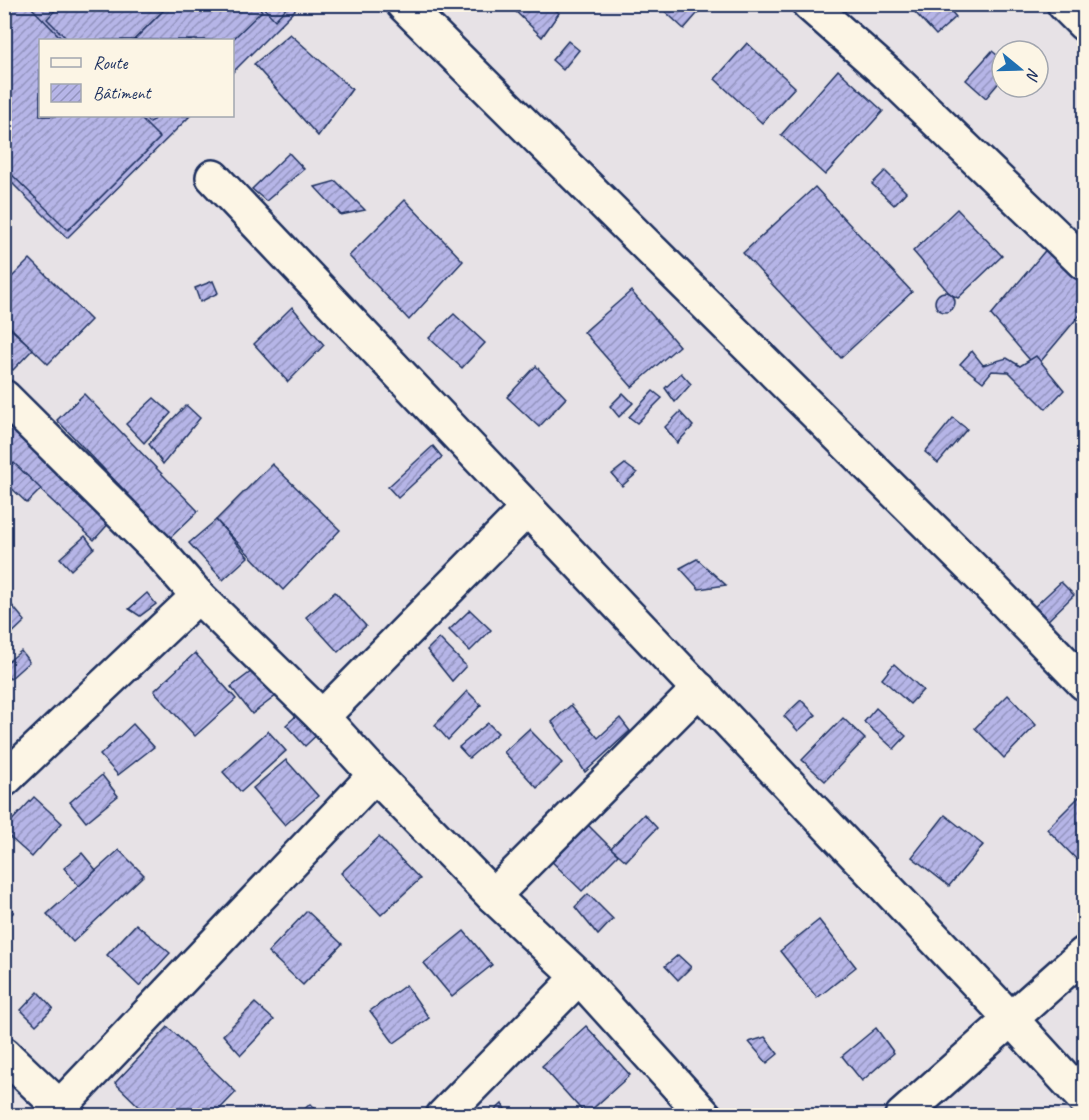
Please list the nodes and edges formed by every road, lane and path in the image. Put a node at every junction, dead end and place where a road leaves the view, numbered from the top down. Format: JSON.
{"nodes":[{"id":1,"x":403,"y":4,"type":"edge"},
{"id":2,"x":809,"y":4,"type":"edge"},
{"id":3,"x":1064,"y":4,"type":"edge"},
{"id":4,"x":1084,"y":24,"type":"edge"},
{"id":5,"x":213,"y":177,"type":"dead end"},
{"id":6,"x":1084,"y":263,"type":"edge"},
{"id":7,"x":4,"y":397,"type":"edge"},
{"id":8,"x":528,"y":509,"type":"junction"},
{"id":9,"x":198,"y":596,"type":"junction"},
{"id":10,"x":1084,"y":683,"type":"edge"},
{"id":11,"x":699,"y":689,"type":"junction"},
{"id":12,"x":322,"y":717,"type":"junction"},
{"id":13,"x":375,"y":775,"type":"junction"},
{"id":14,"x":4,"y":780,"type":"edge"},
{"id":15,"x":493,"y":896,"type":"junction"},
{"id":16,"x":1084,"y":954,"type":"edge"},
{"id":17,"x":579,"y":977,"type":"junction"},
{"id":18,"x":1011,"y":1019,"type":"junction"},
{"id":19,"x":4,"y":1054,"type":"edge"},
{"id":20,"x":1084,"y":1099,"type":"edge"},
{"id":21,"x":60,"y":1113,"type":"edge"},
{"id":22,"x":443,"y":1116,"type":"edge"},
{"id":23,"x":705,"y":1116,"type":"edge"},
{"id":24,"x":902,"y":1116,"type":"edge"}],
"edges":[{"from":1,"to":10,"type":"street"},
{"from":2,"to":6,"type":"street"},
{"from":3,"to":4,"type":"street"},
{"from":5,"to":8,"type":"street"},
{"from":7,"to":9,"type":"street"},
{"from":8,"to":11,"type":"street"},
{"from":8,"to":12,"type":"street"},
{"from":9,"to":12,"type":"street"},
{"from":9,"to":14,"type":"street"},
{"from":11,"to":15,"type":"street"},
{"from":11,"to":18,"type":"street"},
{"from":12,"to":13,"type":"street"},
{"from":13,"to":15,"type":"street"},
{"from":13,"to":21,"type":"street"},
{"from":15,"to":17,"type":"street"},
{"from":16,"to":18,"type":"street"},
{"from":17,"to":22,"type":"street"},
{"from":17,"to":23,"type":"street"},
{"from":18,"to":20,"type":"street"},
{"from":18,"to":24,"type":"street"},
{"from":19,"to":21,"type":"street"}]}
